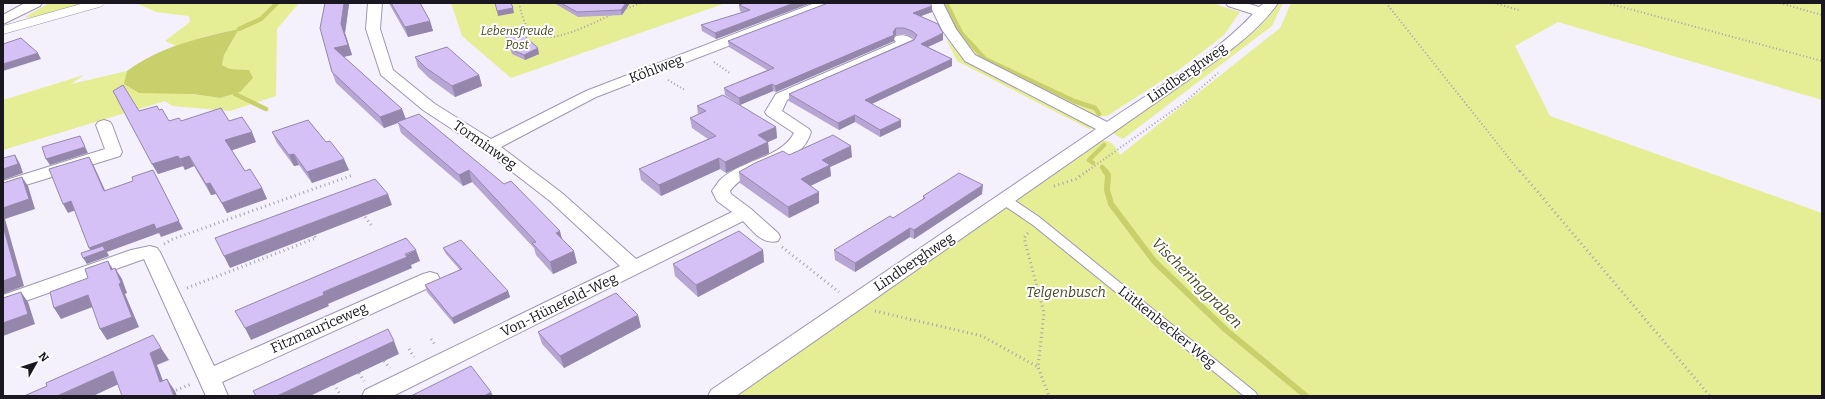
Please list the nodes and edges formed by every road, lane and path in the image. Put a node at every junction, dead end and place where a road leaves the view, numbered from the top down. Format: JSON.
{"nodes":[{"id":1,"x":35,"y":3,"type":"edge"},
{"id":2,"x":99,"y":3,"type":"edge"},
{"id":3,"x":375,"y":3,"type":"edge"},
{"id":4,"x":519,"y":3,"type":"edge"},
{"id":5,"x":641,"y":3,"type":"edge"},
{"id":6,"x":827,"y":3,"type":"edge"},
{"id":7,"x":936,"y":3,"type":"edge"},
{"id":8,"x":1234,"y":3,"type":"edge"},
{"id":9,"x":1386,"y":3,"type":"edge"},
{"id":10,"x":1494,"y":3,"type":"edge"},
{"id":11,"x":1607,"y":3,"type":"edge"},
{"id":12,"x":1780,"y":3,"type":"edge"},
{"id":13,"x":1267,"y":8,"type":"edge"},
{"id":14,"x":1519,"y":10,"type":"dead end"},
{"id":15,"x":620,"y":11,"type":"edge"},
{"id":16,"x":613,"y":14,"type":"edge"},
{"id":17,"x":1822,"y":14,"type":"edge"},
{"id":18,"x":3,"y":20,"type":"edge"},
{"id":19,"x":3,"y":30,"type":"edge"},
{"id":20,"x":900,"y":39,"type":"dead end"},
{"id":21,"x":1822,"y":61,"type":"edge"},
{"id":22,"x":104,"y":125,"type":"dead end"},
{"id":23,"x":1107,"y":128,"type":"junction"},
{"id":24,"x":490,"y":146,"type":"junction"},
{"id":25,"x":353,"y":175,"type":"dead end"},
{"id":26,"x":3,"y":187,"type":"edge"},
{"id":27,"x":1005,"y":200,"type":"junction"},
{"id":28,"x":745,"y":213,"type":"junction"},
{"id":29,"x":365,"y":217,"type":"dead end"},
{"id":30,"x":1036,"y":221,"type":"junction"},
{"id":31,"x":372,"y":226,"type":"dead end"},
{"id":32,"x":314,"y":235,"type":"dead end"},
{"id":33,"x":771,"y":237,"type":"joint"},
{"id":34,"x":150,"y":252,"type":"junction"},
{"id":35,"x":634,"y":268,"type":"junction"},
{"id":36,"x":430,"y":279,"type":"dead end"},
{"id":37,"x":170,"y":294,"type":"junction"},
{"id":38,"x":3,"y":302,"type":"edge"},
{"id":39,"x":853,"y":304,"type":"junction"},
{"id":40,"x":1038,"y":367,"type":"junction"},
{"id":41,"x":334,"y":384,"type":"dead end"},
{"id":42,"x":213,"y":387,"type":"edge"},
{"id":43,"x":341,"y":396,"type":"edge"},
{"id":44,"x":373,"y":396,"type":"edge"},
{"id":45,"x":719,"y":396,"type":"edge"},
{"id":46,"x":1049,"y":396,"type":"edge"},
{"id":47,"x":1252,"y":396,"type":"edge"},
{"id":48,"x":1710,"y":396,"type":"edge"}],
"edges":[{"from":1,"to":18,"type":"street"},
{"from":2,"to":19,"type":"lane"},
{"from":3,"to":24,"type":"street","name":"Torminweg"},
{"from":4,"to":16,"type":"path"},
{"from":5,"to":15,"type":"path"},
{"from":6,"to":24,"type":"street","name":"Köhlweg"},
{"from":7,"to":23,"type":"street"},
{"from":8,"to":13,"type":"street","name":"Lindberghweg"},
{"from":9,"to":48,"type":"path"},
{"from":10,"to":14,"type":"path"},
{"from":11,"to":21,"type":"path"},
{"from":12,"to":17,"type":"path"},
{"from":13,"to":23,"type":"street","name":"Lindberghweg"},
{"from":20,"to":28,"type":"street"},
{"from":22,"to":26,"type":"street"},
{"from":23,"to":27,"type":"street","name":"Lindberghweg"},
{"from":24,"to":35,"type":"street","name":"Torminweg"},
{"from":25,"to":34,"type":"path"},
{"from":27,"to":30,"type":"lane","name":"Lütkenbecker Weg"},
{"from":27,"to":39,"type":"street","name":"Lindberghweg"},
{"from":28,"to":33,"type":"street"},
{"from":28,"to":35,"type":"street","name":"Von-Hünefeld-Weg"},
{"from":29,"to":31,"type":"path"},
{"from":30,"to":40,"type":"path"},
{"from":30,"to":47,"type":"lane","name":"Lütkenbecker Weg"},
{"from":32,"to":37,"type":"path"},
{"from":33,"to":39,"type":"path"},
{"from":34,"to":37,"type":"street","name":"Fitzmauriceweg"},
{"from":34,"to":38,"type":"street"},
{"from":35,"to":44,"type":"street","name":"Von-Hünefeld-Weg"},
{"from":36,"to":42,"type":"street","name":"Fitzmauriceweg"},
{"from":37,"to":42,"type":"street","name":"Fitzmauriceweg"},
{"from":39,"to":40,"type":"path"},
{"from":39,"to":45,"type":"street","name":"Lindberghweg"},
{"from":40,"to":46,"type":"path"},
{"from":41,"to":43,"type":"path"}]}
